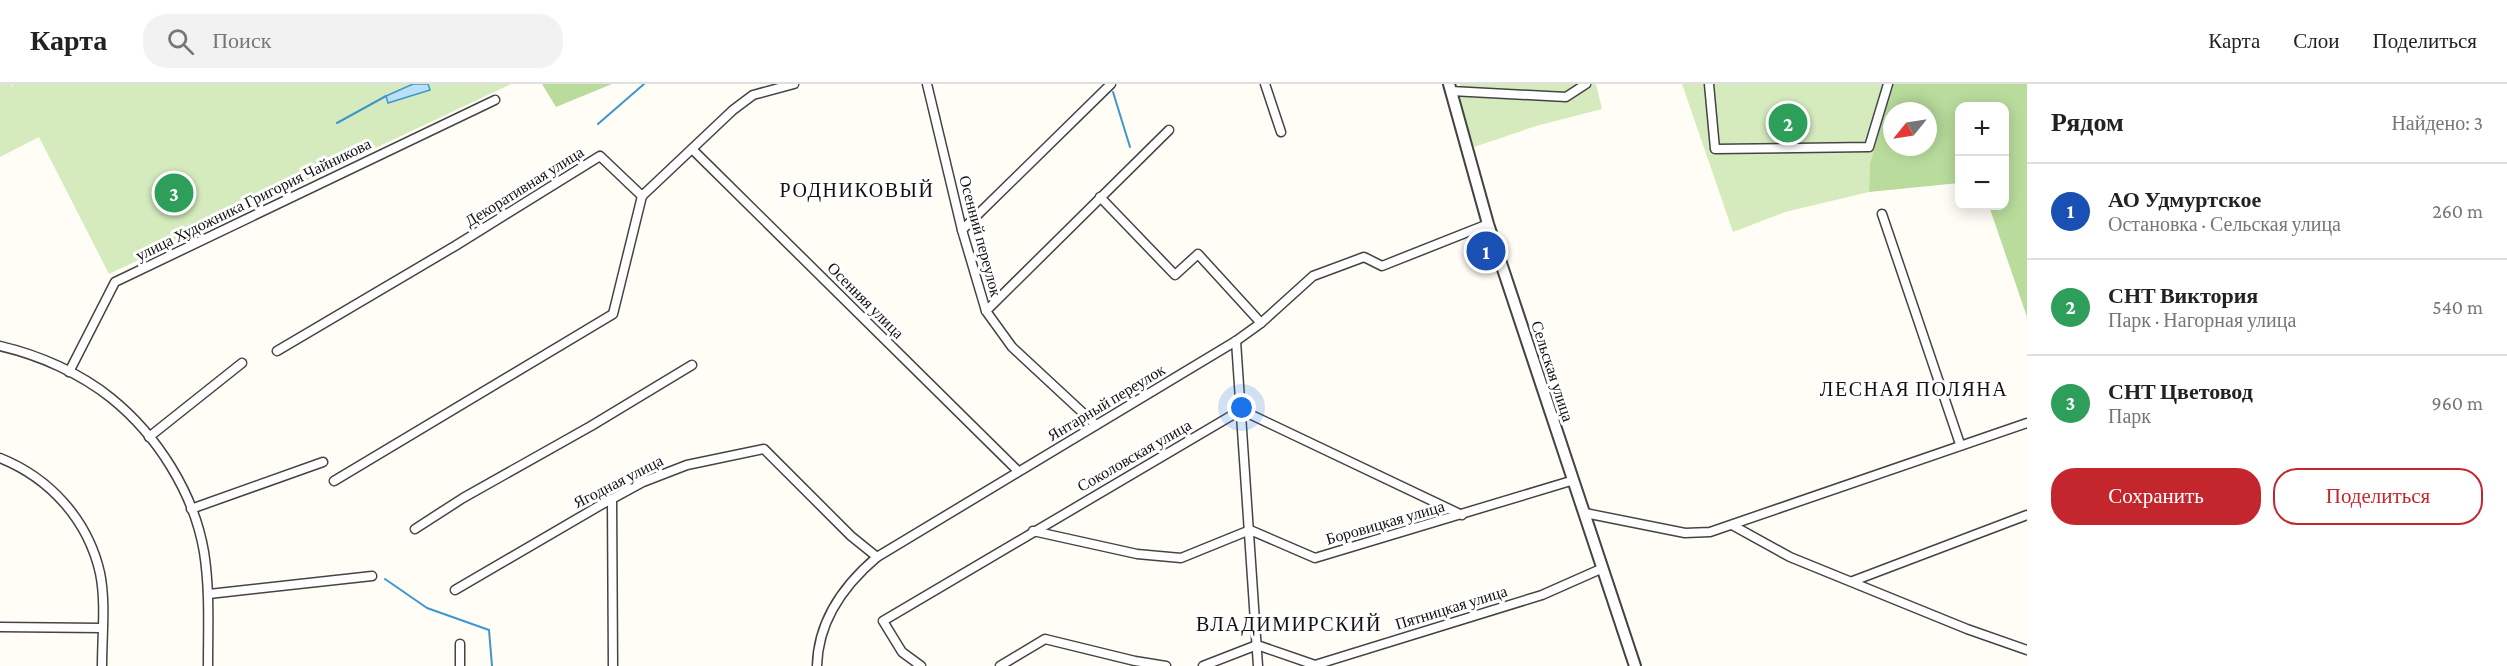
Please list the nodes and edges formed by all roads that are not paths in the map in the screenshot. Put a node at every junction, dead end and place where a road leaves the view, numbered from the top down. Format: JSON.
{"nodes":[{"id":1,"x":794,"y":84,"type":"edge"},
{"id":2,"x":927,"y":84,"type":"edge"},
{"id":3,"x":1111,"y":84,"type":"edge"},
{"id":4,"x":1264,"y":84,"type":"edge"},
{"id":5,"x":1586,"y":84,"type":"edge"},
{"id":6,"x":1709,"y":84,"type":"edge"},
{"id":7,"x":1888,"y":84,"type":"edge"},
{"id":8,"x":1450,"y":88,"type":"edge"},
{"id":9,"x":495,"y":100,"type":"dead end"},
{"id":10,"x":1169,"y":130,"type":"dead end"},
{"id":11,"x":1281,"y":132,"type":"dead end"},
{"id":12,"x":693,"y":150,"type":"junction"},
{"id":13,"x":642,"y":196,"type":"junction"},
{"id":14,"x":1101,"y":197,"type":"junction"},
{"id":15,"x":1882,"y":214,"type":"dead end"},
{"id":16,"x":1488,"y":224,"type":"junction"},
{"id":17,"x":962,"y":231,"type":"junction"},
{"id":18,"x":986,"y":310,"type":"junction"},
{"id":19,"x":1261,"y":323,"type":"junction"},
{"id":20,"x":1236,"y":341,"type":"junction"},
{"id":21,"x":0,"y":346,"type":"edge"},
{"id":22,"x":277,"y":351,"type":"dead end"},
{"id":23,"x":242,"y":363,"type":"dead end"},
{"id":24,"x":692,"y":365,"type":"dead end"},
{"id":25,"x":69,"y":372,"type":"junction"},
{"id":26,"x":1241,"y":410,"type":"junction"},
{"id":27,"x":2027,"y":423,"type":"edge"},
{"id":28,"x":1096,"y":426,"type":"junction"},
{"id":29,"x":149,"y":437,"type":"junction"},
{"id":30,"x":1960,"y":444,"type":"junction"},
{"id":31,"x":0,"y":458,"type":"edge"},
{"id":32,"x":323,"y":462,"type":"dead end"},
{"id":33,"x":1018,"y":471,"type":"junction"},
{"id":34,"x":1574,"y":480,"type":"junction"},
{"id":35,"x":334,"y":481,"type":"dead end"},
{"id":36,"x":612,"y":499,"type":"junction"},
{"id":37,"x":191,"y":509,"type":"junction"},
{"id":38,"x":1585,"y":513,"type":"junction"},
{"id":39,"x":1461,"y":515,"type":"junction"},
{"id":40,"x":2027,"y":515,"type":"edge"},
{"id":41,"x":1732,"y":525,"type":"junction"},
{"id":42,"x":415,"y":529,"type":"dead end"},
{"id":43,"x":1250,"y":530,"type":"junction"},
{"id":44,"x":1033,"y":531,"type":"junction"},
{"id":45,"x":877,"y":557,"type":"junction"},
{"id":46,"x":1603,"y":568,"type":"junction"},
{"id":47,"x":372,"y":576,"type":"dead end"},
{"id":48,"x":1853,"y":581,"type":"junction"},
{"id":49,"x":455,"y":590,"type":"dead end"},
{"id":50,"x":208,"y":594,"type":"junction"},
{"id":51,"x":0,"y":627,"type":"edge"},
{"id":52,"x":102,"y":628,"type":"junction"},
{"id":53,"x":460,"y":644,"type":"dead end"},
{"id":54,"x":1257,"y":645,"type":"junction"},
{"id":55,"x":2027,"y":650,"type":"edge"},
{"id":56,"x":1134,"y":664,"type":"edge"},
{"id":57,"x":102,"y":666,"type":"edge"},
{"id":58,"x":208,"y":666,"type":"edge"},
{"id":59,"x":460,"y":666,"type":"edge"},
{"id":60,"x":613,"y":666,"type":"edge"},
{"id":61,"x":818,"y":666,"type":"edge"},
{"id":62,"x":921,"y":666,"type":"edge"},
{"id":63,"x":1000,"y":666,"type":"edge"},
{"id":64,"x":1166,"y":666,"type":"edge"},
{"id":65,"x":1203,"y":666,"type":"edge"},
{"id":66,"x":1258,"y":666,"type":"edge"},
{"id":67,"x":1635,"y":666,"type":"edge"}],
"edges":[{"from":1,"to":12,"type":"street"},
{"from":2,"to":17,"type":"street","name":"Осенний переулок"},
{"from":3,"to":17,"type":"street"},
{"from":4,"to":11,"type":"street"},
{"from":5,"to":8,"type":"street"},
{"from":6,"to":7,"type":"street"},
{"from":8,"to":16,"type":"street","name":"Сельская улица"},
{"from":9,"to":25,"type":"street","name":"улица Художника Григория Чайникова"},
{"from":10,"to":14,"type":"street"},
{"from":12,"to":13,"type":"street"},
{"from":12,"to":33,"type":"street","name":"Осенняя улица"},
{"from":13,"to":22,"type":"street","name":"Декоративная улица"},
{"from":13,"to":35,"type":"street"},
{"from":14,"to":18,"type":"street"},
{"from":14,"to":19,"type":"street"},
{"from":15,"to":30,"type":"street"},
{"from":16,"to":19,"type":"street","name":"Янтарный переулок"},
{"from":16,"to":34,"type":"street","name":"Сельская улица"},
{"from":17,"to":18,"type":"street","name":"Осенний переулок"},
{"from":18,"to":28,"type":"street","name":"Осенний переулок"},
{"from":19,"to":20,"type":"street","name":"Янтарный переулок"},
{"from":20,"to":26,"type":"street"},
{"from":20,"to":28,"type":"street","name":"Янтарный переулок"},
{"from":21,"to":25,"type":"street"},
{"from":23,"to":29,"type":"street"},
{"from":24,"to":42,"type":"street"},
{"from":25,"to":29,"type":"street"},
{"from":26,"to":39,"type":"street"},
{"from":26,"to":43,"type":"street"},
{"from":26,"to":44,"type":"street","name":"Соколовская улица"},
{"from":27,"to":30,"type":"street"},
{"from":28,"to":33,"type":"street","name":"Янтарный переулок"},
{"from":29,"to":37,"type":"street"},
{"from":30,"to":41,"type":"street"},
{"from":31,"to":52,"type":"street"},
{"from":32,"to":37,"type":"street"},
{"from":33,"to":45,"type":"street","name":"Янтарный переулок"},
{"from":34,"to":38,"type":"street","name":"Сельская улица"},
{"from":34,"to":39,"type":"street","name":"Боровицкая улица"},
{"from":36,"to":45,"type":"street","name":"Ягодная улица"},
{"from":36,"to":49,"type":"street","name":"Ягодная улица"},
{"from":36,"to":60,"type":"street"},
{"from":37,"to":50,"type":"street"},
{"from":38,"to":41,"type":"street"},
{"from":38,"to":46,"type":"street","name":"Сельская улица"},
{"from":39,"to":43,"type":"street","name":"Боровицкая улица"},
{"from":40,"to":48,"type":"street"},
{"from":41,"to":48,"type":"street"},
{"from":43,"to":44,"type":"street"},
{"from":43,"to":54,"type":"street"},
{"from":44,"to":62,"type":"street","name":"Соколовская улица"},
{"from":45,"to":61,"type":"street","name":"Янтарный переулок"},
{"from":46,"to":54,"type":"street","name":"Пятницкая улица"},
{"from":46,"to":67,"type":"street","name":"Сельская улица"},
{"from":47,"to":50,"type":"street"},
{"from":48,"to":55,"type":"street"},
{"from":50,"to":58,"type":"street"},
{"from":51,"to":52,"type":"street"},
{"from":52,"to":57,"type":"street"},
{"from":53,"to":59,"type":"street"},
{"from":54,"to":65,"type":"street"},
{"from":54,"to":66,"type":"street"},
{"from":56,"to":63,"type":"street"},
{"from":56,"to":64,"type":"street"}]}
